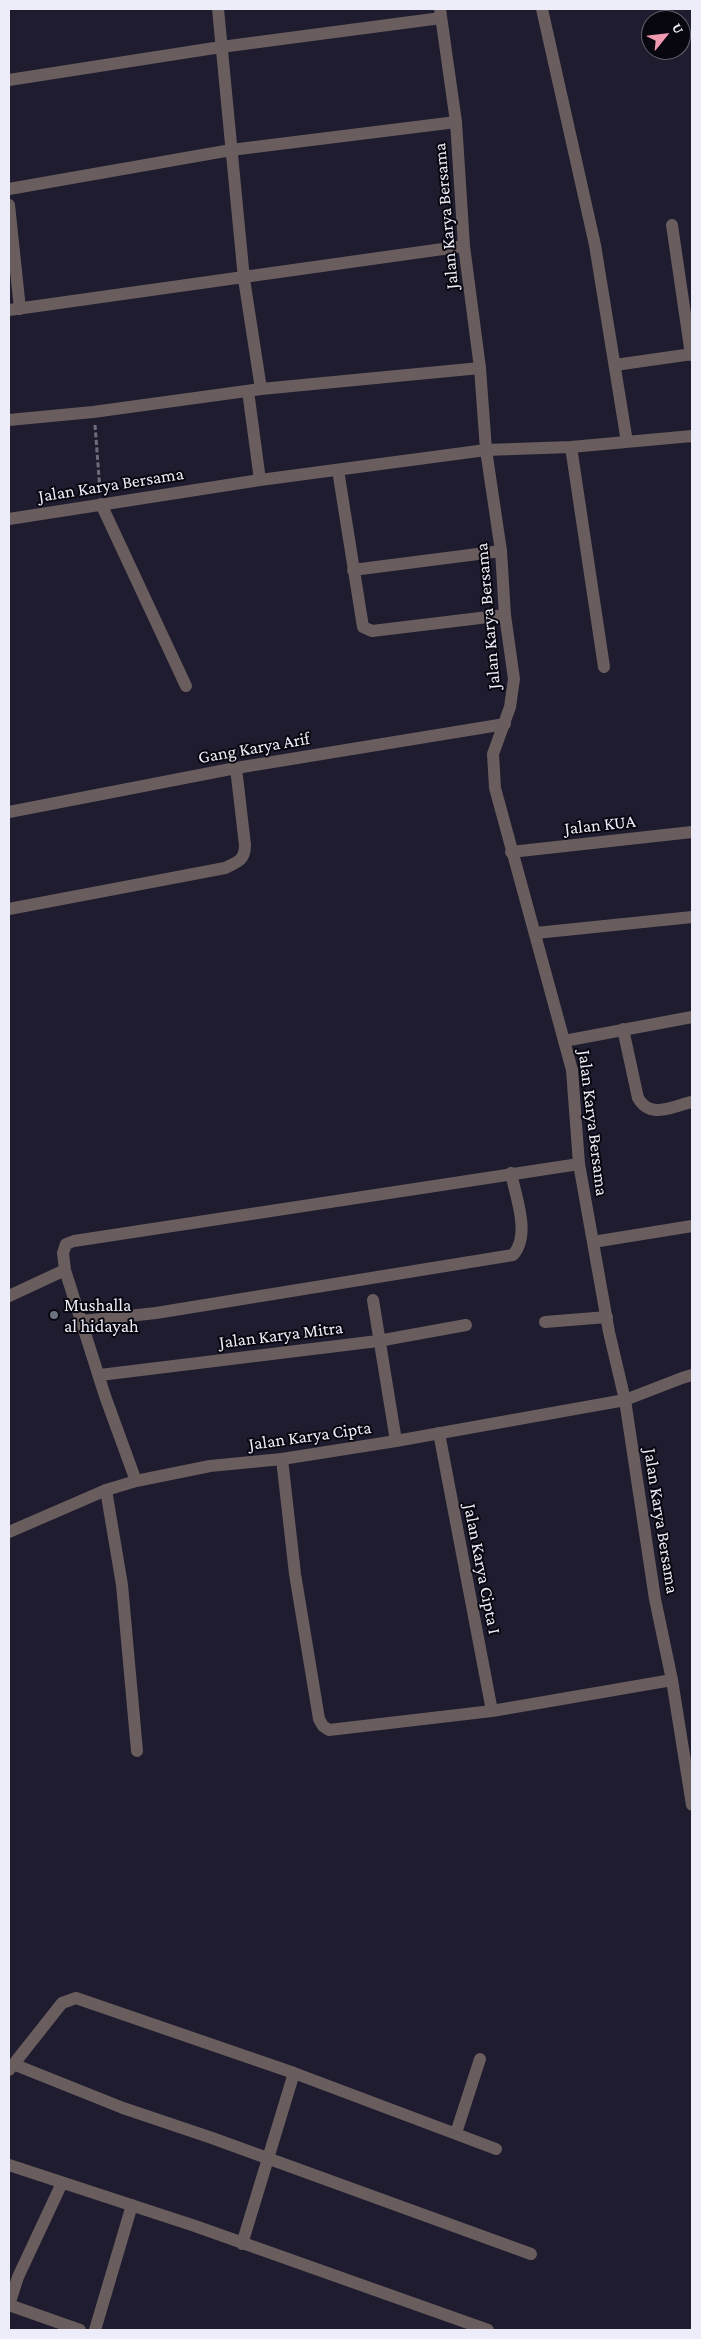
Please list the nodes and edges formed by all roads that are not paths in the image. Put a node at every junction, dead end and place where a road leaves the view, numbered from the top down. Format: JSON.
{"nodes":[{"id":1,"x":218,"y":9,"type":"edge"},
{"id":2,"x":542,"y":9,"type":"edge"},
{"id":3,"x":441,"y":13,"type":"edge"},
{"id":4,"x":221,"y":47,"type":"junction"},
{"id":5,"x":9,"y":80,"type":"edge"},
{"id":6,"x":456,"y":122,"type":"junction"},
{"id":7,"x":231,"y":150,"type":"junction"},
{"id":8,"x":9,"y":189,"type":"edge"},
{"id":9,"x":9,"y":205,"type":"edge"},
{"id":10,"x":672,"y":225,"type":"dead end"},
{"id":11,"x":464,"y":246,"type":"junction"},
{"id":12,"x":244,"y":278,"type":"junction"},
{"id":13,"x":14,"y":309,"type":"edge"},
{"id":14,"x":692,"y":355,"type":"edge"},
{"id":15,"x":615,"y":365,"type":"junction"},
{"id":16,"x":480,"y":368,"type":"junction"},
{"id":17,"x":261,"y":389,"type":"junction"},
{"id":18,"x":248,"y":391,"type":"junction"},
{"id":19,"x":9,"y":420,"type":"edge"},
{"id":20,"x":692,"y":436,"type":"edge"},
{"id":21,"x":627,"y":442,"type":"junction"},
{"id":22,"x":571,"y":447,"type":"junction"},
{"id":23,"x":486,"y":450,"type":"junction"},
{"id":24,"x":338,"y":470,"type":"junction"},
{"id":25,"x":260,"y":480,"type":"junction"},
{"id":26,"x":100,"y":504,"type":"junction"},
{"id":27,"x":9,"y":519,"type":"edge"},
{"id":28,"x":501,"y":551,"type":"junction"},
{"id":29,"x":353,"y":570,"type":"junction"},
{"id":30,"x":505,"y":615,"type":"junction"},
{"id":31,"x":604,"y":667,"type":"dead end"},
{"id":32,"x":186,"y":686,"type":"dead end"},
{"id":33,"x":505,"y":724,"type":"junction"},
{"id":34,"x":236,"y":768,"type":"junction"},
{"id":35,"x":9,"y":812,"type":"edge"},
{"id":36,"x":692,"y":832,"type":"edge"},
{"id":37,"x":511,"y":852,"type":"junction"},
{"id":38,"x":9,"y":909,"type":"edge"},
{"id":39,"x":692,"y":917,"type":"edge"},
{"id":40,"x":536,"y":933,"type":"junction"},
{"id":41,"x":692,"y":1017,"type":"edge"},
{"id":42,"x":623,"y":1029,"type":"junction"},
{"id":43,"x":564,"y":1041,"type":"junction"},
{"id":44,"x":692,"y":1102,"type":"edge"},
{"id":45,"x":579,"y":1164,"type":"junction"},
{"id":46,"x":511,"y":1173,"type":"junction"},
{"id":47,"x":692,"y":1226,"type":"edge"},
{"id":48,"x":593,"y":1242,"type":"junction"},
{"id":49,"x":65,"y":1270,"type":"junction"},
{"id":50,"x":9,"y":1296,"type":"edge"},
{"id":51,"x":373,"y":1300,"type":"dead end"},
{"id":52,"x":607,"y":1317,"type":"junction"},
{"id":53,"x":82,"y":1321,"type":"junction"},
{"id":54,"x":545,"y":1322,"type":"dead end"},
{"id":55,"x":466,"y":1325,"type":"dead end"},
{"id":56,"x":378,"y":1341,"type":"junction"},
{"id":57,"x":100,"y":1375,"type":"junction"},
{"id":58,"x":692,"y":1376,"type":"edge"},
{"id":59,"x":624,"y":1400,"type":"junction"},
{"id":60,"x":439,"y":1433,"type":"junction"},
{"id":61,"x":396,"y":1441,"type":"junction"},
{"id":62,"x":282,"y":1459,"type":"junction"},
{"id":63,"x":136,"y":1481,"type":"junction"},
{"id":64,"x":106,"y":1490,"type":"junction"},
{"id":65,"x":9,"y":1532,"type":"edge"},
{"id":66,"x":672,"y":1680,"type":"junction"},
{"id":67,"x":492,"y":1711,"type":"junction"},
{"id":68,"x":137,"y":1750,"type":"dead end"},
{"id":69,"x":692,"y":1805,"type":"edge"},
{"id":70,"x":480,"y":2059,"type":"dead end"},
{"id":71,"x":11,"y":2067,"type":"edge"},
{"id":72,"x":294,"y":2073,"type":"junction"},
{"id":73,"x":456,"y":2133,"type":"junction"},
{"id":74,"x":496,"y":2149,"type":"dead end"},
{"id":75,"x":268,"y":2159,"type":"junction"},
{"id":76,"x":9,"y":2165,"type":"edge"},
{"id":77,"x":62,"y":2183,"type":"junction"},
{"id":78,"x":132,"y":2205,"type":"junction"},
{"id":79,"x":242,"y":2244,"type":"junction"},
{"id":80,"x":531,"y":2254,"type":"dead end"},
{"id":81,"x":9,"y":2305,"type":"edge"},
{"id":82,"x":80,"y":2330,"type":"edge"},
{"id":83,"x":94,"y":2330,"type":"edge"},
{"id":84,"x":488,"y":2330,"type":"edge"}],
"edges":[{"from":1,"to":4,"type":"street"},
{"from":2,"to":15,"type":"street"},
{"from":3,"to":4,"type":"street"},
{"from":3,"to":6,"type":"street","name":"Jalan Karya Bersama"},
{"from":4,"to":5,"type":"street"},
{"from":4,"to":7,"type":"street"},
{"from":6,"to":7,"type":"street"},
{"from":6,"to":11,"type":"street","name":"Jalan Karya Bersama"},
{"from":7,"to":8,"type":"street"},
{"from":7,"to":12,"type":"street"},
{"from":9,"to":13,"type":"street"},
{"from":10,"to":14,"type":"street"},
{"from":11,"to":12,"type":"street"},
{"from":11,"to":16,"type":"street","name":"Jalan Karya Bersama"},
{"from":12,"to":13,"type":"street"},
{"from":12,"to":17,"type":"street"},
{"from":14,"to":15,"type":"street"},
{"from":15,"to":21,"type":"street"},
{"from":16,"to":17,"type":"street"},
{"from":16,"to":23,"type":"street","name":"Jalan Karya Bersama"},
{"from":17,"to":18,"type":"street"},
{"from":18,"to":19,"type":"street"},
{"from":18,"to":25,"type":"street"},
{"from":20,"to":21,"type":"street"},
{"from":21,"to":22,"type":"street"},
{"from":22,"to":23,"type":"street"},
{"from":22,"to":31,"type":"street"},
{"from":23,"to":24,"type":"street","name":"Jalan Karya Bersama"},
{"from":23,"to":28,"type":"street","name":"Jalan Karya Bersama"},
{"from":24,"to":25,"type":"street","name":"Jalan Karya Bersama"},
{"from":24,"to":29,"type":"street"},
{"from":25,"to":26,"type":"street","name":"Jalan Karya Bersama"},
{"from":26,"to":27,"type":"street","name":"Jalan Karya Bersama"},
{"from":26,"to":32,"type":"street"},
{"from":28,"to":29,"type":"street"},
{"from":28,"to":30,"type":"street","name":"Jalan Karya Bersama"},
{"from":29,"to":30,"type":"street"},
{"from":30,"to":33,"type":"street","name":"Jalan Karya Bersama"},
{"from":33,"to":34,"type":"street","name":"Gang Karya Arif"},
{"from":33,"to":37,"type":"street","name":"Jalan Karya Bersama"},
{"from":34,"to":35,"type":"street","name":"Gang Karya Arif"},
{"from":34,"to":38,"type":"street"},
{"from":36,"to":37,"type":"street","name":"Jalan KUA"},
{"from":37,"to":40,"type":"street","name":"Jalan Karya Bersama"},
{"from":39,"to":40,"type":"street"},
{"from":40,"to":43,"type":"street","name":"Jalan Karya Bersama"},
{"from":41,"to":42,"type":"street"},
{"from":42,"to":43,"type":"street"},
{"from":42,"to":44,"type":"street"},
{"from":43,"to":45,"type":"street","name":"Jalan Karya Bersama"},
{"from":45,"to":46,"type":"street"},
{"from":45,"to":48,"type":"street","name":"Jalan Karya Bersama"},
{"from":46,"to":49,"type":"street"},
{"from":46,"to":53,"type":"street"},
{"from":47,"to":48,"type":"street"},
{"from":48,"to":52,"type":"street","name":"Jalan Karya Bersama"},
{"from":49,"to":50,"type":"street"},
{"from":49,"to":53,"type":"street"},
{"from":51,"to":56,"type":"street"},
{"from":52,"to":54,"type":"street"},
{"from":52,"to":59,"type":"street","name":"Jalan Karya Bersama"},
{"from":53,"to":57,"type":"street"},
{"from":55,"to":56,"type":"street","name":"Jalan Karya Mitra"},
{"from":56,"to":57,"type":"street","name":"Jalan Karya Mitra"},
{"from":56,"to":61,"type":"street"},
{"from":57,"to":63,"type":"street"},
{"from":58,"to":59,"type":"street","name":"Jalan Karya Cipta"},
{"from":59,"to":60,"type":"street","name":"Jalan Karya Cipta"},
{"from":59,"to":66,"type":"street","name":"Jalan Karya Bersama"},
{"from":60,"to":61,"type":"street","name":"Jalan Karya Cipta"},
{"from":60,"to":67,"type":"street","name":"Jalan Karya Cipta I"},
{"from":61,"to":62,"type":"street","name":"Jalan Karya Cipta"},
{"from":62,"to":63,"type":"street","name":"Jalan Karya Cipta"},
{"from":62,"to":67,"type":"street"},
{"from":63,"to":64,"type":"street","name":"Jalan Karya Cipta"},
{"from":64,"to":65,"type":"street","name":"Jalan Karya Cipta"},
{"from":64,"to":68,"type":"street"},
{"from":66,"to":67,"type":"street"},
{"from":66,"to":69,"type":"street","name":"Jalan Karya Bersama"},
{"from":70,"to":73,"type":"street"},
{"from":71,"to":72,"type":"street"},
{"from":71,"to":75,"type":"street"},
{"from":72,"to":73,"type":"street"},
{"from":72,"to":75,"type":"street"},
{"from":73,"to":74,"type":"street"},
{"from":75,"to":79,"type":"street"},
{"from":75,"to":80,"type":"street"},
{"from":76,"to":77,"type":"street"},
{"from":77,"to":78,"type":"street"},
{"from":77,"to":81,"type":"street"},
{"from":78,"to":79,"type":"street"},
{"from":78,"to":83,"type":"street"},
{"from":79,"to":84,"type":"street"},
{"from":81,"to":82,"type":"street"}]}
